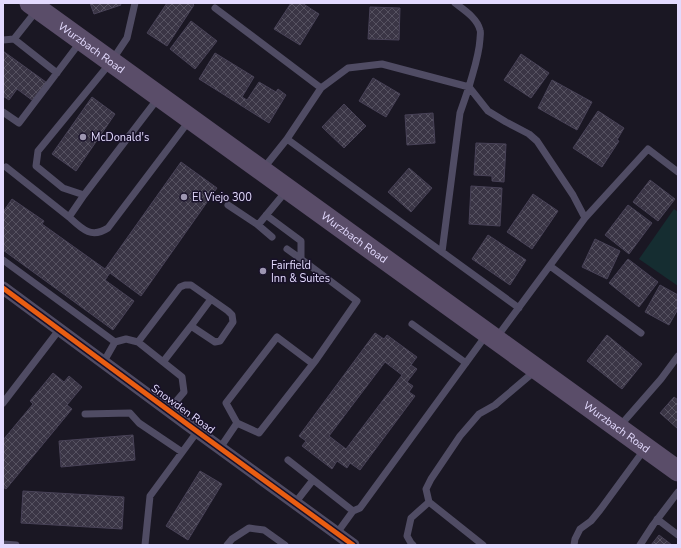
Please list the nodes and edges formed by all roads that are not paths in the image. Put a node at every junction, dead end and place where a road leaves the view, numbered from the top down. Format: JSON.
{"nodes":[{"id":1,"x":135,"y":3,"type":"edge"},
{"id":2,"x":455,"y":3,"type":"edge"},
{"id":3,"x":32,"y":5,"type":"edge"},
{"id":4,"x":215,"y":8,"type":"dead end"},
{"id":5,"x":3,"y":40,"type":"edge"},
{"id":6,"x":14,"y":40,"type":"junction"},
{"id":7,"x":82,"y":41,"type":"junction"},
{"id":8,"x":111,"y":62,"type":"junction"},
{"id":9,"x":57,"y":73,"type":"junction"},
{"id":10,"x":469,"y":87,"type":"junction"},
{"id":11,"x":321,"y":88,"type":"junction"},
{"id":12,"x":159,"y":96,"type":"junction"},
{"id":13,"x":3,"y":112,"type":"edge"},
{"id":14,"x":190,"y":119,"type":"junction"},
{"id":15,"x":287,"y":139,"type":"junction"},
{"id":16,"x":4,"y":168,"type":"edge"},
{"id":17,"x":262,"y":171,"type":"junction"},
{"id":18,"x":678,"y":172,"type":"edge"},
{"id":19,"x":287,"y":189,"type":"junction"},
{"id":20,"x":84,"y":195,"type":"junction"},
{"id":21,"x":228,"y":205,"type":"dead end"},
{"id":22,"x":266,"y":215,"type":"junction"},
{"id":23,"x":69,"y":216,"type":"junction"},
{"id":24,"x":585,"y":218,"type":"junction"},
{"id":25,"x":258,"y":225,"type":"junction"},
{"id":26,"x":272,"y":237,"type":"dead end"},
{"id":27,"x":287,"y":248,"type":"dead end"},
{"id":28,"x":442,"y":252,"type":"junction"},
{"id":29,"x":301,"y":259,"type":"junction"},
{"id":30,"x":3,"y":260,"type":"edge"},
{"id":31,"x":550,"y":266,"type":"junction"},
{"id":32,"x":3,"y":288,"type":"edge"},
{"id":33,"x":211,"y":299,"type":"junction"},
{"id":34,"x":519,"y":308,"type":"junction"},
{"id":35,"x":412,"y":324,"type":"dead end"},
{"id":36,"x":191,"y":326,"type":"junction"},
{"id":37,"x":59,"y":330,"type":"junction"},
{"id":38,"x":641,"y":333,"type":"dead end"},
{"id":39,"x":491,"y":337,"type":"junction"},
{"id":40,"x":115,"y":342,"type":"junction"},
{"id":41,"x":138,"y":342,"type":"junction"},
{"id":42,"x":678,"y":356,"type":"edge"},
{"id":43,"x":163,"y":362,"type":"junction"},
{"id":44,"x":103,"y":363,"type":"junction"},
{"id":45,"x":466,"y":363,"type":"junction"},
{"id":46,"x":313,"y":364,"type":"junction"},
{"id":47,"x":537,"y":370,"type":"junction"},
{"id":48,"x":3,"y":403,"type":"edge"},
{"id":49,"x":168,"y":411,"type":"junction"},
{"id":50,"x":85,"y":414,"type":"dead end"},
{"id":51,"x":237,"y":423,"type":"junction"},
{"id":52,"x":618,"y":429,"type":"junction"},
{"id":53,"x":197,"y":432,"type":"junction"},
{"id":54,"x":220,"y":448,"type":"junction"},
{"id":55,"x":646,"y":448,"type":"junction"},
{"id":56,"x":182,"y":452,"type":"junction"},
{"id":57,"x":288,"y":460,"type":"dead end"},
{"id":58,"x":678,"y":471,"type":"edge"},
{"id":59,"x":313,"y":480,"type":"junction"},
{"id":60,"x":678,"y":492,"type":"edge"},
{"id":61,"x":429,"y":502,"type":"junction"},
{"id":62,"x":295,"y":503,"type":"junction"},
{"id":63,"x":353,"y":511,"type":"junction"},
{"id":64,"x":657,"y":519,"type":"junction"},
{"id":65,"x":337,"y":533,"type":"junction"},
{"id":66,"x":678,"y":535,"type":"edge"},
{"id":67,"x":3,"y":544,"type":"edge"},
{"id":68,"x":16,"y":545,"type":"edge"},
{"id":69,"x":145,"y":545,"type":"edge"},
{"id":70,"x":227,"y":545,"type":"edge"},
{"id":71,"x":285,"y":545,"type":"edge"},
{"id":72,"x":353,"y":545,"type":"edge"},
{"id":73,"x":413,"y":545,"type":"edge"},
{"id":74,"x":483,"y":545,"type":"edge"},
{"id":75,"x":574,"y":545,"type":"edge"},
{"id":76,"x":640,"y":545,"type":"edge"}],
"edges":[{"from":1,"to":8,"type":"lane"},
{"from":2,"to":10,"type":"lane"},
{"from":3,"to":6,"type":"lane"},
{"from":3,"to":7,"type":"main road","name":"Wurzbach Road"},
{"from":4,"to":11,"type":"lane"},
{"from":5,"to":6,"type":"lane"},
{"from":6,"to":9,"type":"lane"},
{"from":7,"to":8,"type":"main road","name":"Wurzbach Road"},
{"from":7,"to":9,"type":"lane"},
{"from":8,"to":12,"type":"main road","name":"Wurzbach Road"},
{"from":8,"to":20,"type":"lane"},
{"from":9,"to":13,"type":"lane"},
{"from":10,"to":11,"type":"lane"},
{"from":10,"to":24,"type":"lane"},
{"from":10,"to":28,"type":"lane"},
{"from":11,"to":15,"type":"lane"},
{"from":12,"to":14,"type":"main road","name":"Wurzbach Road"},
{"from":12,"to":20,"type":"lane"},
{"from":14,"to":17,"type":"main road","name":"Wurzbach Road"},
{"from":14,"to":23,"type":"lane"},
{"from":15,"to":17,"type":"lane"},
{"from":15,"to":28,"type":"lane"},
{"from":16,"to":23,"type":"lane"},
{"from":17,"to":19,"type":"main road","name":"Wurzbach Road"},
{"from":18,"to":24,"type":"lane"},
{"from":19,"to":22,"type":"lane"},
{"from":19,"to":39,"type":"main road","name":"Wurzbach Road"},
{"from":20,"to":23,"type":"lane"},
{"from":21,"to":25,"type":"lane"},
{"from":22,"to":25,"type":"lane"},
{"from":22,"to":29,"type":"lane"},
{"from":24,"to":31,"type":"lane"},
{"from":25,"to":26,"type":"lane"},
{"from":27,"to":29,"type":"lane"},
{"from":28,"to":34,"type":"lane"},
{"from":29,"to":46,"type":"lane"},
{"from":30,"to":40,"type":"lane"},
{"from":31,"to":34,"type":"lane"},
{"from":31,"to":38,"type":"lane"},
{"from":32,"to":37,"type":"street","name":"Snowden Road"},
{"from":33,"to":36,"type":"lane"},
{"from":33,"to":36,"type":"lane"},
{"from":33,"to":41,"type":"lane"},
{"from":34,"to":39,"type":"lane"},
{"from":35,"to":45,"type":"lane"},
{"from":36,"to":43,"type":"lane"},
{"from":37,"to":44,"type":"street","name":"Snowden Road"},
{"from":37,"to":48,"type":"lane"},
{"from":39,"to":45,"type":"lane"},
{"from":39,"to":47,"type":"main road","name":"Wurzbach Road"},
{"from":40,"to":41,"type":"lane"},
{"from":40,"to":44,"type":"lane"},
{"from":41,"to":43,"type":"lane"},
{"from":42,"to":52,"type":"lane"},
{"from":43,"to":49,"type":"lane"},
{"from":44,"to":49,"type":"street","name":"Snowden Road"},
{"from":45,"to":63,"type":"lane"},
{"from":46,"to":51,"type":"lane"},
{"from":46,"to":51,"type":"lane"},
{"from":47,"to":52,"type":"main road","name":"Wurzbach Road"},
{"from":47,"to":61,"type":"lane"},
{"from":49,"to":53,"type":"street","name":"Snowden Road"},
{"from":50,"to":56,"type":"lane"},
{"from":51,"to":54,"type":"lane"},
{"from":52,"to":55,"type":"main road","name":"Wurzbach Road"},
{"from":53,"to":54,"type":"street","name":"Snowden Road"},
{"from":53,"to":56,"type":"lane"},
{"from":54,"to":62,"type":"street","name":"Snowden Road"},
{"from":55,"to":58,"type":"main road","name":"Wurzbach Road"},
{"from":55,"to":75,"type":"lane"},
{"from":56,"to":69,"type":"lane"},
{"from":57,"to":59,"type":"lane"},
{"from":59,"to":62,"type":"lane"},
{"from":59,"to":63,"type":"lane"},
{"from":60,"to":64,"type":"lane"},
{"from":61,"to":73,"type":"lane"},
{"from":61,"to":74,"type":"lane"},
{"from":62,"to":65,"type":"street","name":"Snowden Road"},
{"from":63,"to":65,"type":"lane"},
{"from":64,"to":66,"type":"lane"},
{"from":64,"to":76,"type":"lane"},
{"from":65,"to":72,"type":"street","name":"Snowden Road"},
{"from":67,"to":68,"type":"lane"},
{"from":70,"to":71,"type":"lane"}]}
